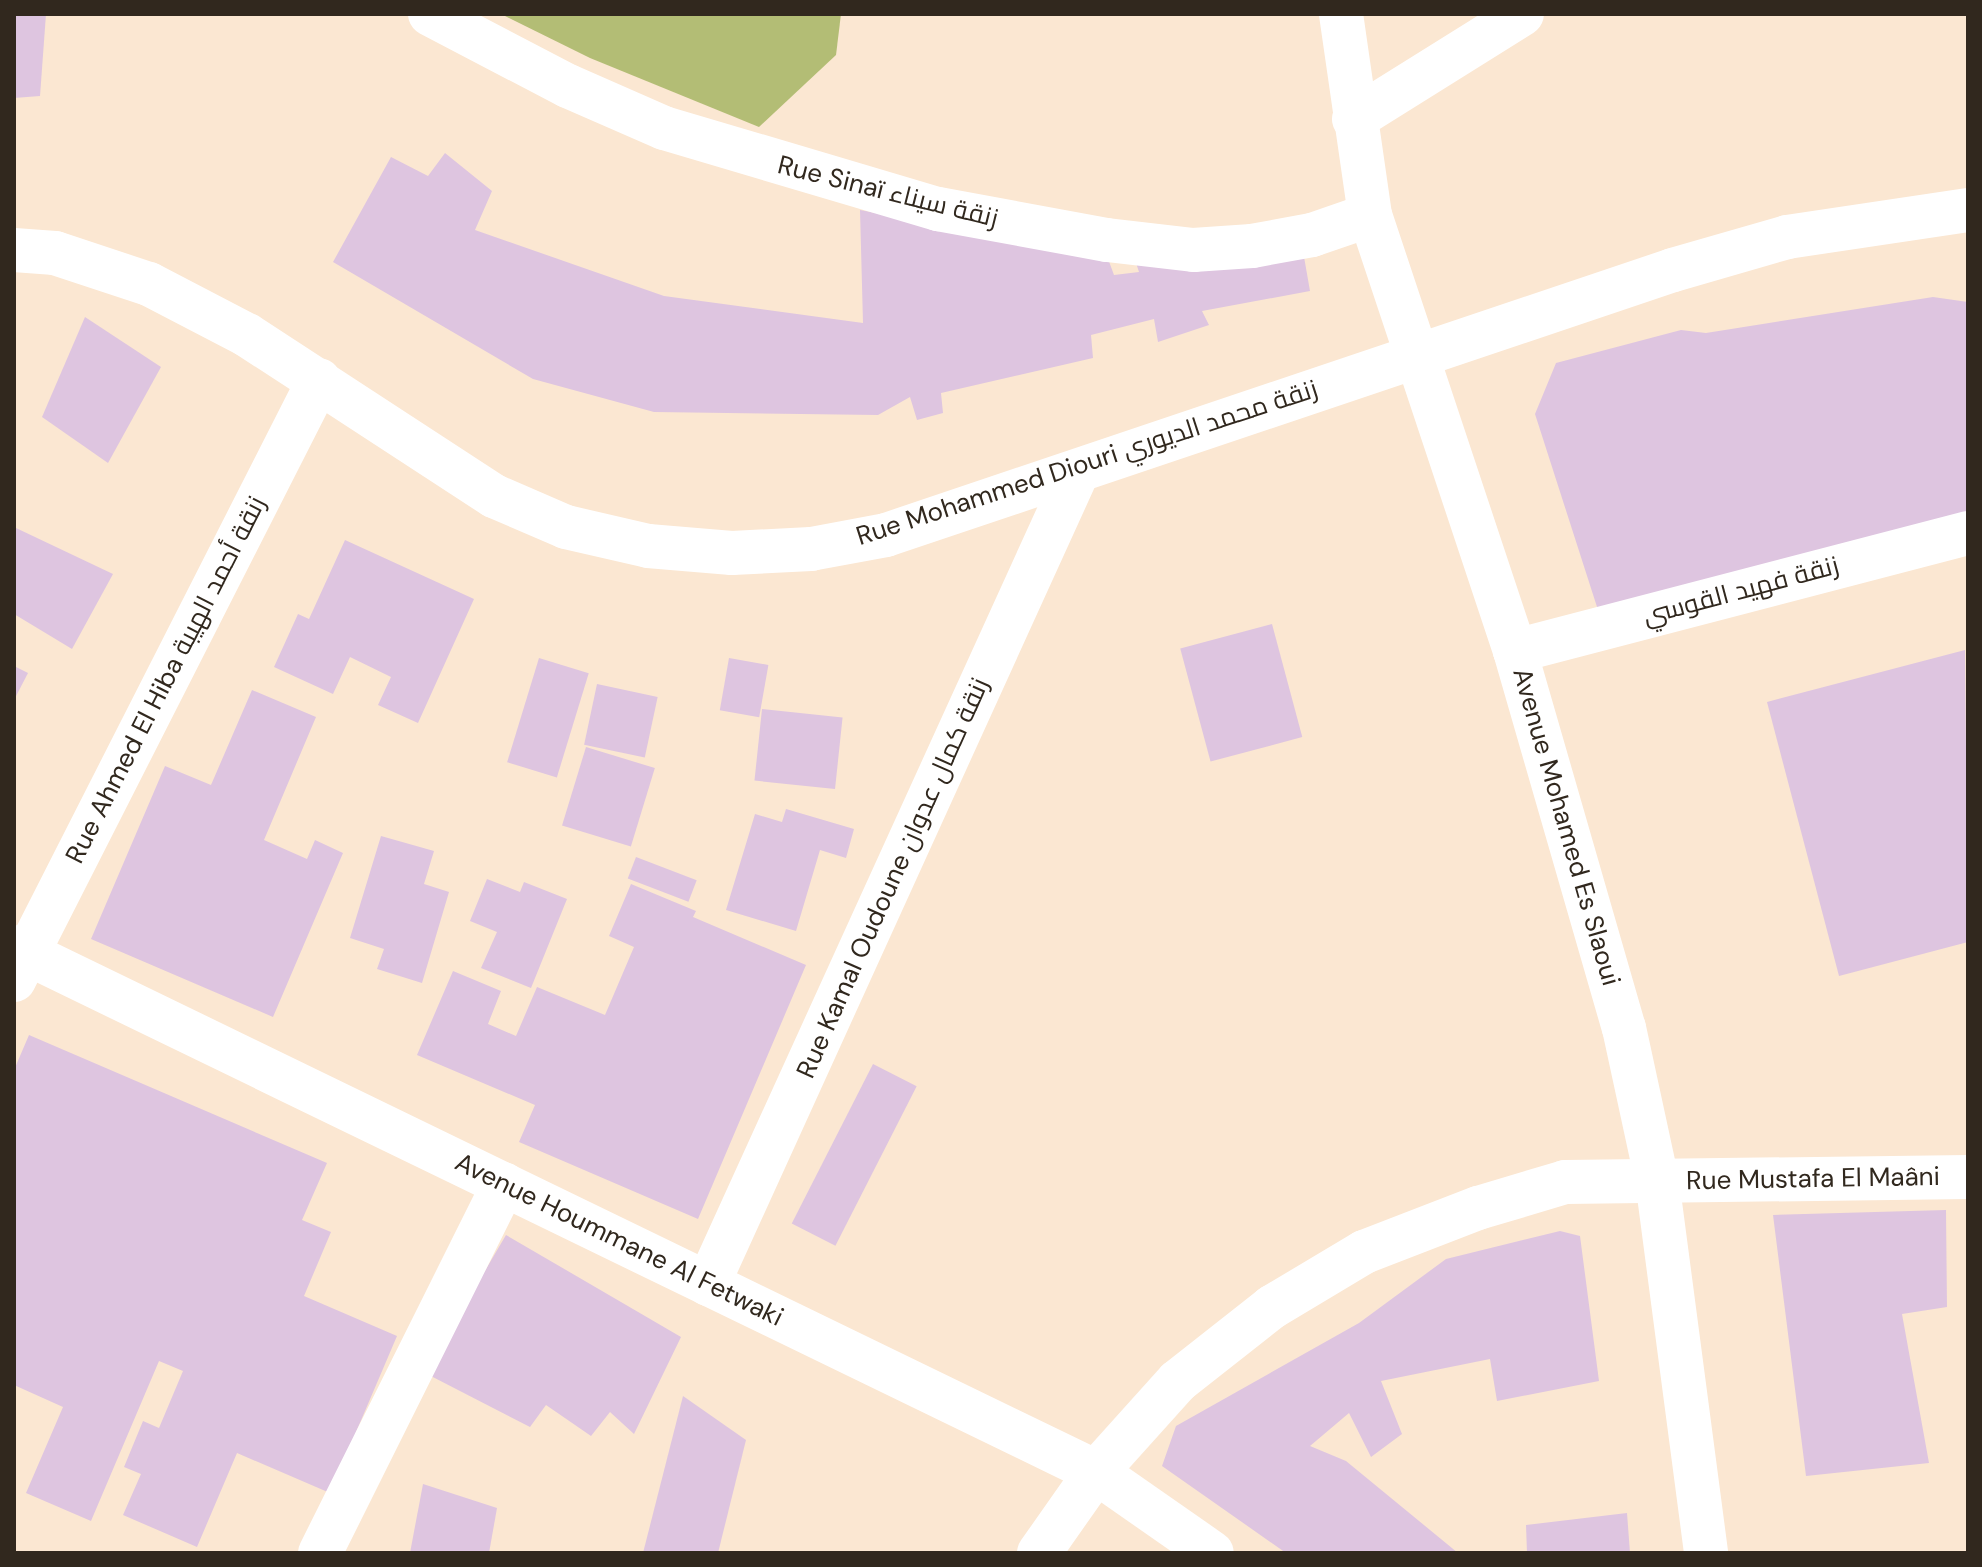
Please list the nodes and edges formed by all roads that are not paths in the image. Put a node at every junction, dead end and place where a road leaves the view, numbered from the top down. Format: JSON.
{"nodes":[{"id":1,"x":430,"y":14,"type":"edge"},
{"id":2,"x":1341,"y":14,"type":"edge"},
{"id":3,"x":1522,"y":14,"type":"edge"},
{"id":4,"x":1354,"y":119,"type":"junction"},
{"id":5,"x":1968,"y":210,"type":"edge"},
{"id":6,"x":1370,"y":215,"type":"junction"},
{"id":7,"x":14,"y":250,"type":"edge"},
{"id":8,"x":1414,"y":354,"type":"junction"},
{"id":9,"x":319,"y":380,"type":"junction"},
{"id":10,"x":1078,"y":471,"type":"junction"},
{"id":11,"x":1968,"y":533,"type":"edge"},
{"id":12,"x":1515,"y":651,"type":"junction"},
{"id":13,"x":18,"y":960,"type":"edge"},
{"id":14,"x":1968,"y":1177,"type":"edge"},
{"id":15,"x":1657,"y":1180,"type":"junction"},
{"id":16,"x":504,"y":1184,"type":"junction"},
{"id":17,"x":708,"y":1284,"type":"junction"},
{"id":18,"x":1096,"y":1472,"type":"junction"},
{"id":19,"x":320,"y":1553,"type":"edge"},
{"id":20,"x":1039,"y":1553,"type":"edge"},
{"id":21,"x":1212,"y":1553,"type":"edge"},
{"id":22,"x":1706,"y":1553,"type":"edge"}],
"edges":[{"from":1,"to":6,"type":"street","name":"Rue Sinaï زنقة سيناء"},
{"from":2,"to":4,"type":"street","name":"Avenue Mohamed Es Slaoui"},
{"from":3,"to":4,"type":"street"},
{"from":4,"to":6,"type":"street","name":"Avenue Mohamed Es Slaoui"},
{"from":5,"to":8,"type":"street","name":"Rue Mohammed Diouri زنقة محمد الديوري"},
{"from":6,"to":8,"type":"street","name":"Avenue Mohamed Es Slaoui"},
{"from":7,"to":9,"type":"street","name":"Rue Mohammed Diouri زنقة محمد الديوري"},
{"from":8,"to":10,"type":"street","name":"Rue Mohammed Diouri زنقة محمد الديوري"},
{"from":8,"to":12,"type":"street","name":"Avenue Mohamed Es Slaoui"},
{"from":9,"to":10,"type":"street","name":"Rue Mohammed Diouri زنقة محمد الديوري"},
{"from":9,"to":13,"type":"street","name":"Rue Ahmed El Hiba زنقة أحمد الهيبة"},
{"from":10,"to":17,"type":"street","name":"Rue Kamal Oudoune زنقة كمال عدوان"},
{"from":11,"to":12,"type":"street","name":"زنقة فهيد القوسي"},
{"from":12,"to":15,"type":"street","name":"Avenue Mohamed Es Slaoui"},
{"from":13,"to":16,"type":"street","name":"Avenue Hoummane Al Fetwaki"},
{"from":14,"to":15,"type":"street","name":"Rue Mustafa El Maâni"},
{"from":15,"to":18,"type":"street","name":"Rue Mustafa El Maâni"},
{"from":15,"to":22,"type":"street","name":"Avenue Mohamed Es Slaoui"},
{"from":16,"to":17,"type":"street","name":"Avenue Hoummane Al Fetwaki"},
{"from":16,"to":19,"type":"street"},
{"from":17,"to":18,"type":"street","name":"Avenue Hoummane Al Fetwaki"},
{"from":18,"to":20,"type":"street","name":"Rue Mustafa El Maâni"},
{"from":18,"to":21,"type":"street","name":"Avenue Hoummane Al Fetwaki"}]}
